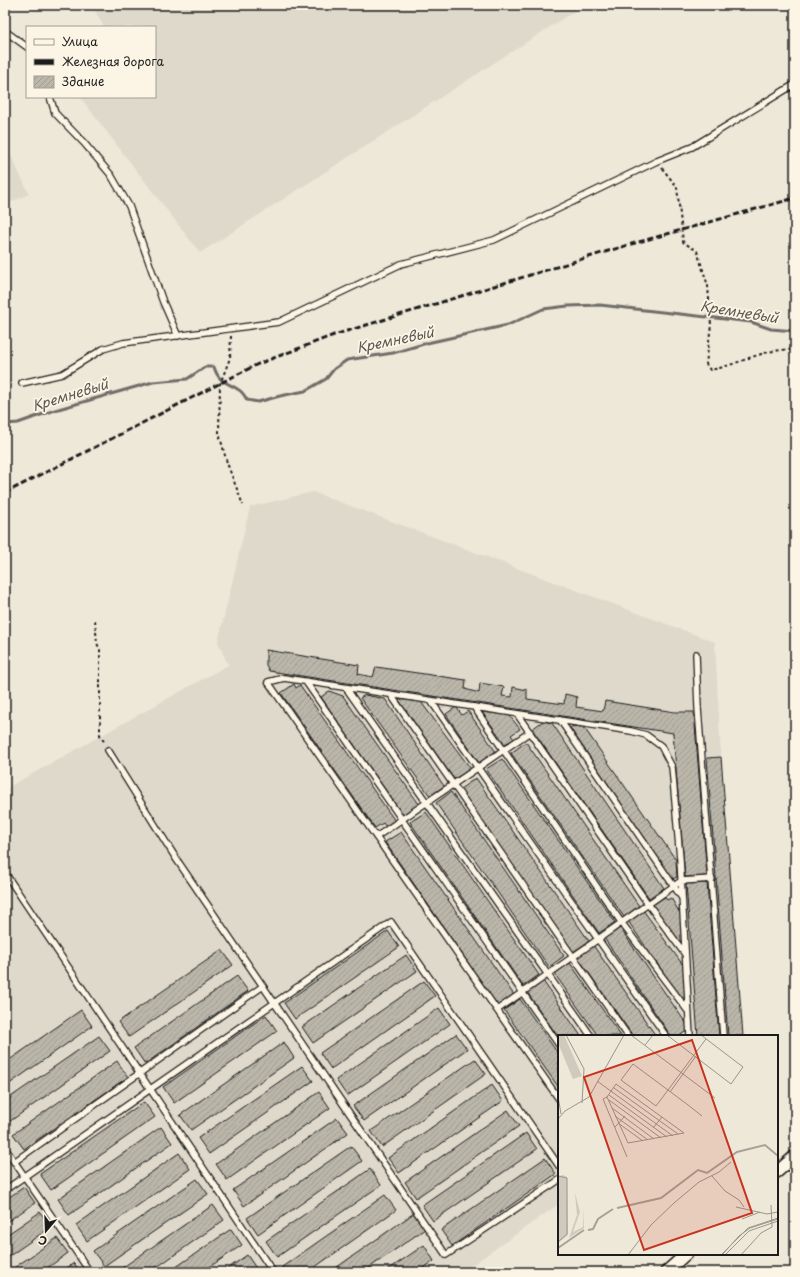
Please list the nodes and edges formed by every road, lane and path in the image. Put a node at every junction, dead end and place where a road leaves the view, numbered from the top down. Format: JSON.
{"nodes":[{"id":1,"x":5,"y":31,"type":"edge"},
{"id":2,"x":26,"y":46,"type":"edge"},
{"id":3,"x":795,"y":84,"type":"edge"},
{"id":4,"x":50,"y":98,"type":"edge"},
{"id":5,"x":657,"y":161,"type":"junction"},
{"id":6,"x":232,"y":327,"type":"junction"},
{"id":7,"x":178,"y":336,"type":"junction"},
{"id":8,"x":795,"y":350,"type":"edge"},
{"id":9,"x":22,"y":383,"type":"dead end"},
{"id":10,"x":243,"y":505,"type":"dead end"},
{"id":11,"x":95,"y":620,"type":"dead end"},
{"id":12,"x":696,"y":654,"type":"dead end"},
{"id":13,"x":306,"y":682,"type":"junction"},
{"id":14,"x":346,"y":688,"type":"junction"},
{"id":15,"x":391,"y":695,"type":"junction"},
{"id":16,"x":431,"y":701,"type":"junction"},
{"id":17,"x":474,"y":707,"type":"junction"},
{"id":18,"x":517,"y":714,"type":"junction"},
{"id":19,"x":560,"y":720,"type":"junction"},
{"id":20,"x":530,"y":732,"type":"junction"},
{"id":21,"x":108,"y":750,"type":"joint"},
{"id":22,"x":503,"y":750,"type":"junction"},
{"id":23,"x":478,"y":768,"type":"junction"},
{"id":24,"x":453,"y":786,"type":"junction"},
{"id":25,"x":427,"y":803,"type":"junction"},
{"id":26,"x":401,"y":820,"type":"junction"},
{"id":27,"x":376,"y":837,"type":"junction"},
{"id":28,"x":5,"y":873,"type":"edge"},
{"id":29,"x":712,"y":879,"type":"junction"},
{"id":30,"x":681,"y":881,"type":"junction"},
{"id":31,"x":673,"y":886,"type":"junction"},
{"id":32,"x":682,"y":898,"type":"junction"},
{"id":33,"x":648,"y":904,"type":"junction"},
{"id":34,"x":621,"y":922,"type":"junction"},
{"id":35,"x":598,"y":938,"type":"junction"},
{"id":36,"x":685,"y":954,"type":"junction"},
{"id":37,"x":572,"y":957,"type":"junction"},
{"id":38,"x":547,"y":974,"type":"junction"},
{"id":39,"x":263,"y":986,"type":"junction"},
{"id":40,"x":521,"y":993,"type":"junction"},
{"id":41,"x":274,"y":1002,"type":"junction"},
{"id":42,"x":497,"y":1010,"type":"junction"},
{"id":43,"x":688,"y":1012,"type":"junction"},
{"id":44,"x":590,"y":1035,"type":"edge"},
{"id":45,"x":627,"y":1035,"type":"edge"},
{"id":46,"x":665,"y":1035,"type":"edge"},
{"id":47,"x":690,"y":1035,"type":"edge"},
{"id":48,"x":722,"y":1035,"type":"edge"},
{"id":49,"x":558,"y":1044,"type":"edge"},
{"id":50,"x":140,"y":1073,"type":"junction"},
{"id":51,"x":151,"y":1088,"type":"junction"},
{"id":52,"x":558,"y":1097,"type":"edge"},
{"id":53,"x":5,"y":1148,"type":"edge"},
{"id":54,"x":795,"y":1156,"type":"edge"},
{"id":55,"x":14,"y":1162,"type":"junction"},
{"id":56,"x":558,"y":1165,"type":"edge"},
{"id":57,"x":778,"y":1171,"type":"edge"},
{"id":58,"x":24,"y":1177,"type":"junction"},
{"id":59,"x":558,"y":1181,"type":"edge"},
{"id":60,"x":5,"y":1190,"type":"edge"},
{"id":61,"x":685,"y":1255,"type":"edge"},
{"id":62,"x":90,"y":1272,"type":"edge"},
{"id":63,"x":273,"y":1272,"type":"edge"},
{"id":64,"x":666,"y":1272,"type":"edge"}],
"edges":[{"from":1,"to":2,"type":"lane"},
{"from":3,"to":5,"type":"lane"},
{"from":4,"to":7,"type":"lane"},
{"from":5,"to":6,"type":"lane"},
{"from":5,"to":8,"type":"path"},
{"from":6,"to":7,"type":"lane"},
{"from":6,"to":10,"type":"path"},
{"from":7,"to":9,"type":"lane"},
{"from":11,"to":21,"type":"path"},
{"from":12,"to":29,"type":"lane"},
{"from":13,"to":14,"type":"lane"},
{"from":13,"to":26,"type":"lane"},
{"from":13,"to":27,"type":"lane"},
{"from":14,"to":15,"type":"lane"},
{"from":14,"to":25,"type":"lane"},
{"from":15,"to":16,"type":"lane"},
{"from":15,"to":24,"type":"lane"},
{"from":16,"to":17,"type":"lane"},
{"from":16,"to":23,"type":"lane"},
{"from":17,"to":18,"type":"lane"},
{"from":17,"to":22,"type":"lane"},
{"from":18,"to":19,"type":"lane"},
{"from":18,"to":20,"type":"lane"},
{"from":19,"to":30,"type":"lane"},
{"from":19,"to":31,"type":"lane"},
{"from":20,"to":22,"type":"lane"},
{"from":20,"to":33,"type":"lane"},
{"from":21,"to":39,"type":"lane"},
{"from":22,"to":23,"type":"lane"},
{"from":22,"to":34,"type":"lane"},
{"from":23,"to":24,"type":"lane"},
{"from":23,"to":35,"type":"lane"},
{"from":24,"to":25,"type":"lane"},
{"from":24,"to":37,"type":"lane"},
{"from":25,"to":26,"type":"lane"},
{"from":25,"to":38,"type":"lane"},
{"from":26,"to":27,"type":"lane"},
{"from":26,"to":40,"type":"lane"},
{"from":27,"to":42,"type":"lane"},
{"from":28,"to":50,"type":"lane"},
{"from":29,"to":30,"type":"lane"},
{"from":29,"to":48,"type":"lane"},
{"from":30,"to":31,"type":"lane"},
{"from":30,"to":32,"type":"lane"},
{"from":31,"to":32,"type":"lane"},
{"from":31,"to":33,"type":"lane"},
{"from":32,"to":36,"type":"lane"},
{"from":33,"to":34,"type":"lane"},
{"from":33,"to":36,"type":"lane"},
{"from":34,"to":35,"type":"lane"},
{"from":34,"to":43,"type":"lane"},
{"from":35,"to":37,"type":"lane"},
{"from":35,"to":46,"type":"lane"},
{"from":36,"to":43,"type":"lane"},
{"from":37,"to":38,"type":"lane"},
{"from":37,"to":45,"type":"lane"},
{"from":38,"to":40,"type":"lane"},
{"from":38,"to":44,"type":"lane"},
{"from":39,"to":41,"type":"lane"},
{"from":39,"to":50,"type":"lane"},
{"from":40,"to":42,"type":"lane"},
{"from":40,"to":49,"type":"lane"},
{"from":41,"to":51,"type":"lane"},
{"from":41,"to":56,"type":"lane"},
{"from":41,"to":59,"type":"lane"},
{"from":42,"to":52,"type":"lane"},
{"from":43,"to":47,"type":"lane"},
{"from":50,"to":51,"type":"lane"},
{"from":50,"to":55,"type":"lane"},
{"from":51,"to":58,"type":"lane"},
{"from":51,"to":63,"type":"lane"},
{"from":53,"to":55,"type":"lane"},
{"from":54,"to":57,"type":"street"},
{"from":55,"to":58,"type":"lane"},
{"from":58,"to":60,"type":"lane"},
{"from":58,"to":62,"type":"lane"},
{"from":61,"to":64,"type":"street"}]}
